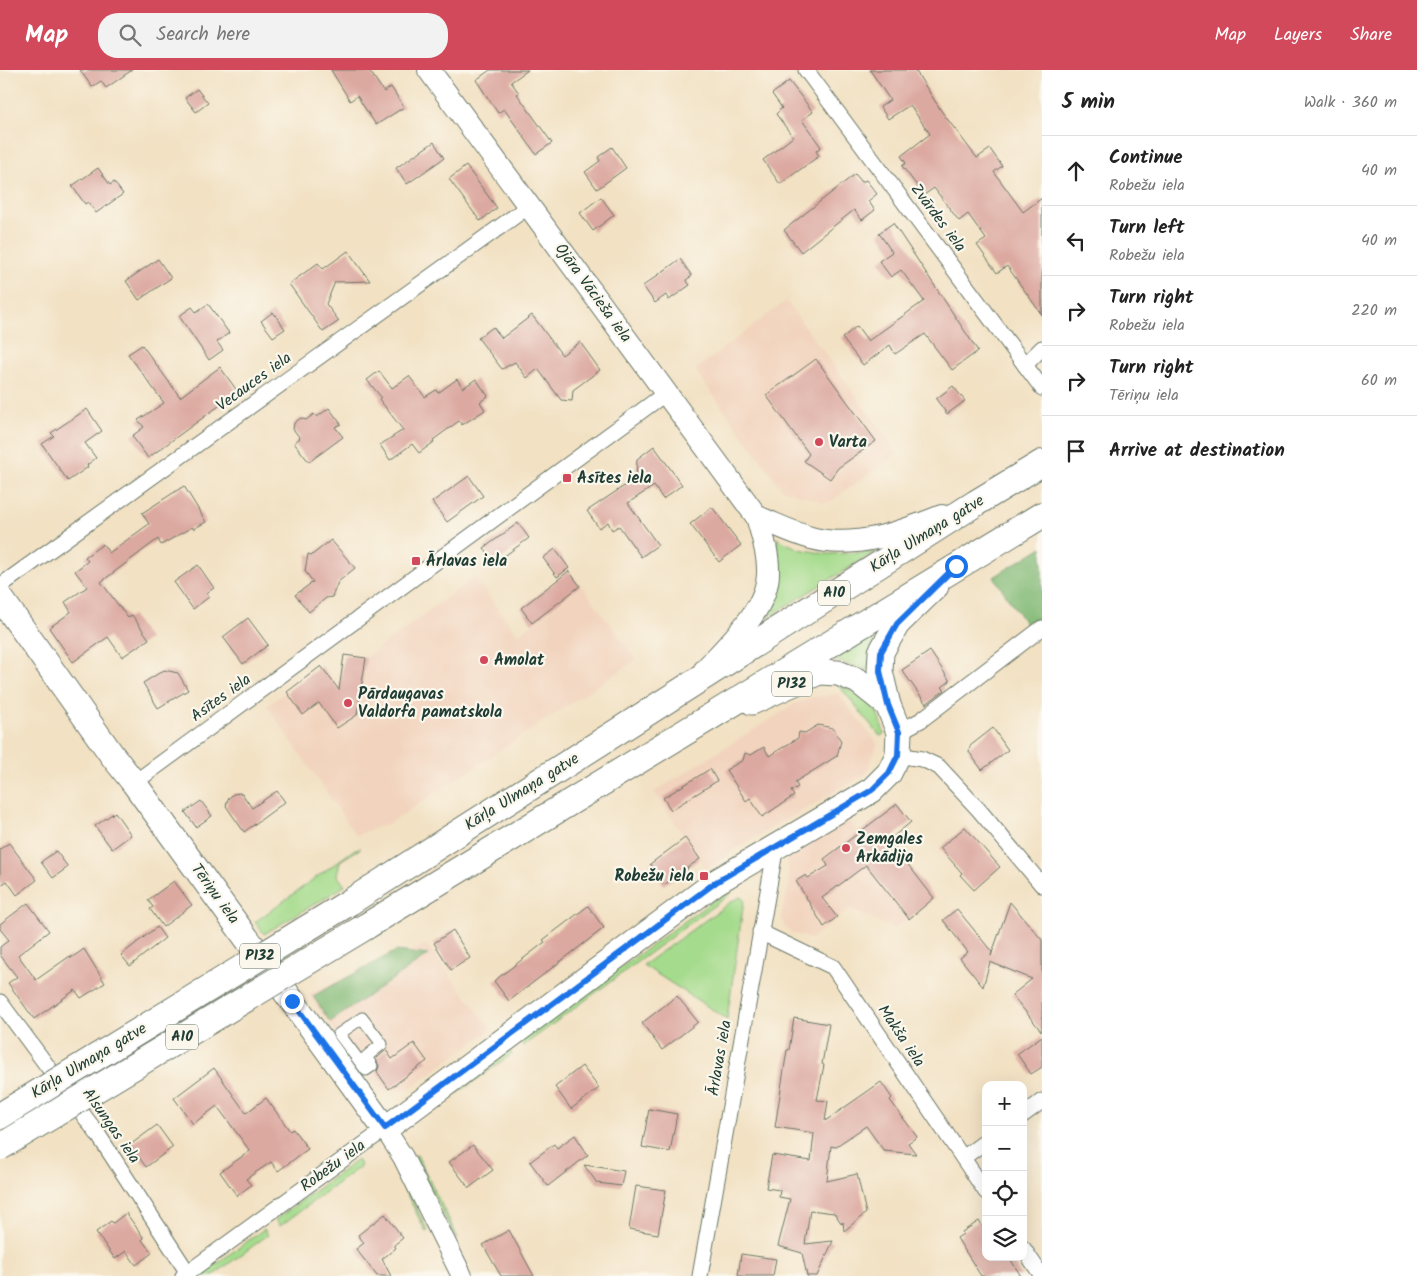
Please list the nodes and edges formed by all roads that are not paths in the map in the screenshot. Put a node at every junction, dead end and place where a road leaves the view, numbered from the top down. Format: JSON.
{"nodes":[{"id":1,"x":429,"y":70,"type":"edge"},
{"id":2,"x":806,"y":70,"type":"edge"},
{"id":3,"x":529,"y":206,"type":"junction"},
{"id":4,"x":1042,"y":348,"type":"edge"},
{"id":5,"x":1025,"y":365,"type":"junction"},
{"id":6,"x":1042,"y":388,"type":"edge"},
{"id":7,"x":666,"y":393,"type":"junction"},
{"id":8,"x":1042,"y":463,"type":"edge"},
{"id":9,"x":976,"y":503,"type":"junction"},
{"id":10,"x":1042,"y":515,"type":"edge"},
{"id":11,"x":757,"y":517,"type":"junction"},
{"id":12,"x":956,"y":566,"type":"junction"},
{"id":13,"x":0,"y":586,"type":"edge"},
{"id":14,"x":0,"y":597,"type":"edge"},
{"id":15,"x":1042,"y":628,"type":"edge"},
{"id":16,"x":692,"y":684,"type":"junction"},
{"id":17,"x":888,"y":705,"type":"junction"},
{"id":18,"x":693,"y":728,"type":"junction"},
{"id":19,"x":899,"y":744,"type":"junction"},
{"id":20,"x":134,"y":783,"type":"junction"},
{"id":21,"x":776,"y":846,"type":"junction"},
{"id":22,"x":1042,"y":885,"type":"edge"},
{"id":23,"x":760,"y":932,"type":"junction"},
{"id":24,"x":0,"y":1002,"type":"edge"},
{"id":25,"x":382,"y":1044,"type":"joint"},
{"id":26,"x":1042,"y":1101,"type":"edge"},
{"id":27,"x":1027,"y":1111,"type":"edge"},
{"id":28,"x":0,"y":1116,"type":"edge"},
{"id":29,"x":385,"y":1128,"type":"junction"},
{"id":30,"x":982,"y":1144,"type":"edge"},
{"id":31,"x":0,"y":1148,"type":"edge"},
{"id":32,"x":963,"y":1158,"type":"junction"},
{"id":33,"x":982,"y":1186,"type":"edge"},
{"id":34,"x":1027,"y":1254,"type":"edge"},
{"id":35,"x":186,"y":1274,"type":"edge"},
{"id":36,"x":462,"y":1276,"type":"edge"},
{"id":37,"x":700,"y":1276,"type":"edge"},
{"id":38,"x":1042,"y":1276,"type":"edge"}],
"edges":[{"from":1,"to":3,"type":"main road","name":"Ojāra Vācieša iela"},
{"from":2,"to":5,"type":"street","name":"Zvārdes iela"},
{"from":3,"to":7,"type":"main road","name":"Ojāra Vācieša iela"},
{"from":3,"to":13,"type":"street","name":"Vecauces iela"},
{"from":4,"to":5,"type":"street"},
{"from":5,"to":6,"type":"street","name":"Zvārdes iela"},
{"from":7,"to":11,"type":"main road","name":"Ojāra Vācieša iela"},
{"from":7,"to":20,"type":"street","name":"Asītes iela"},
{"from":8,"to":9,"type":"highway","name":"Kārļa Ulmaņa gatve","number":"A10"},
{"from":9,"to":11,"type":"main road"},
{"from":9,"to":16,"type":"highway","name":"Kārļa Ulmaņa gatve","number":"A10"},
{"from":10,"to":12,"type":"highway","name":"Kārļa Ulmaņa gatve","number":"A10"},
{"from":11,"to":16,"type":"main road","name":"Ojāra Vācieša iela"},
{"from":12,"to":17,"type":"main road","number":"P132"},
{"from":12,"to":18,"type":"highway","name":"Kārļa Ulmaņa gatve","number":"A10"},
{"from":14,"to":20,"type":"main road","name":"Tēriņu iela","number":"P132"},
{"from":15,"to":19,"type":"street"},
{"from":16,"to":28,"type":"highway","name":"Kārļa Ulmaņa gatve","number":"A10","bridge":true},
{"from":17,"to":18,"type":"main road","number":"P132"},
{"from":17,"to":19,"type":"main road","number":"P132"},
{"from":18,"to":31,"type":"highway","name":"Kārļa Ulmaņa gatve","number":"A10","bridge":true},
{"from":19,"to":21,"type":"main road","name":"Robežu iela"},
{"from":19,"to":22,"type":"street"},
{"from":20,"to":29,"type":"main road","name":"Tēriņu iela","number":"P132"},
{"from":21,"to":23,"type":"street","name":"Ārlavas iela"},
{"from":21,"to":29,"type":"main road","name":"Robežu iela"},
{"from":23,"to":32,"type":"street","name":"Makša iela"},
{"from":23,"to":37,"type":"street","name":"Ārlavas iela"},
{"from":24,"to":35,"type":"street","name":"Alsungas iela"},
{"from":25,"to":25,"type":"street"},
{"from":26,"to":27,"type":"street"},
{"from":29,"to":35,"type":"street","name":"Robežu iela"},
{"from":29,"to":36,"type":"street","name":"Tēriņu iela"},
{"from":30,"to":32,"type":"street"},
{"from":32,"to":33,"type":"street","name":"Makša iela"},
{"from":34,"to":38,"type":"street"}]}
